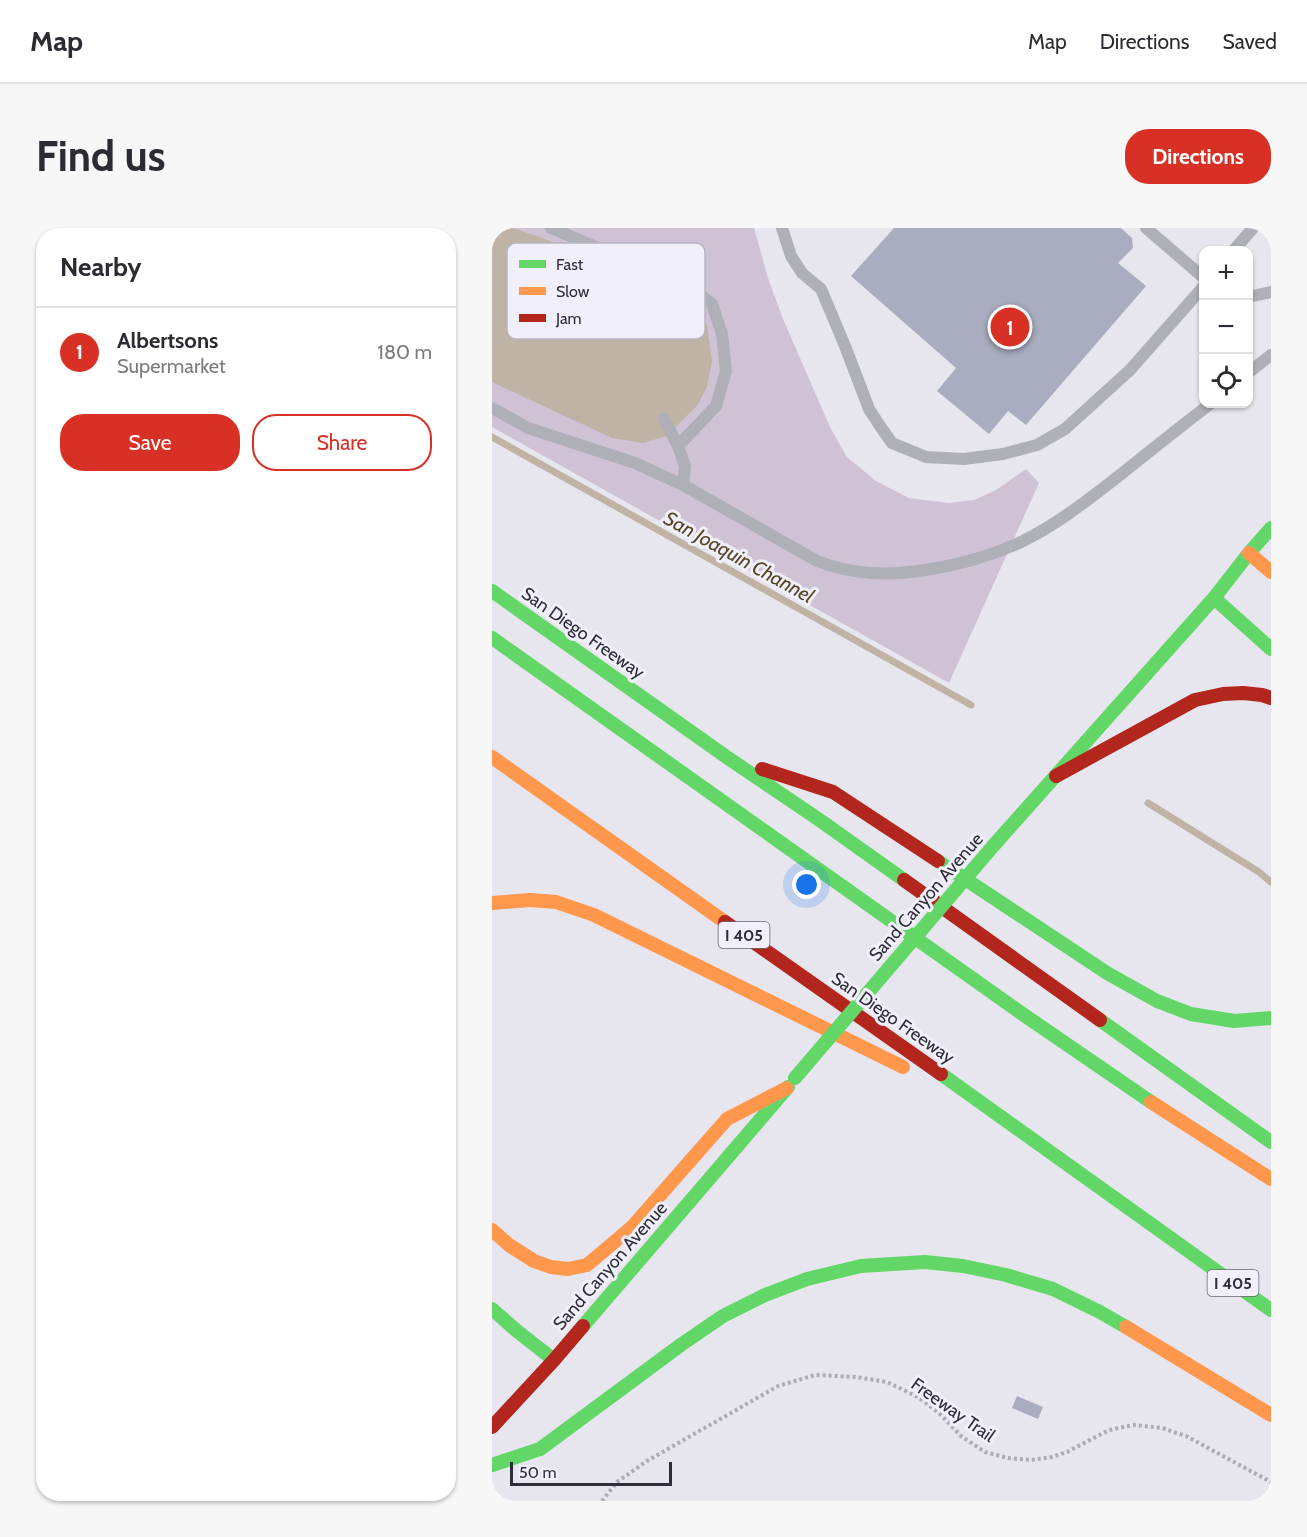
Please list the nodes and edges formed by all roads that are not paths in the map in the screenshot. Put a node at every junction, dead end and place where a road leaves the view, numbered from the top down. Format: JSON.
{"nodes":[{"id":1,"x":551,"y":228,"type":"edge"},
{"id":2,"x":782,"y":228,"type":"edge"},
{"id":3,"x":1146,"y":228,"type":"edge"},
{"id":4,"x":1253,"y":228,"type":"edge"},
{"id":5,"x":586,"y":243,"type":"edge"},
{"id":6,"x":1237,"y":246,"type":"edge"},
{"id":7,"x":1199,"y":274,"type":"edge"},
{"id":8,"x":1199,"y":291,"type":"edge"},
{"id":9,"x":1271,"y":292,"type":"edge"},
{"id":10,"x":1253,"y":296,"type":"edge"},
{"id":11,"x":705,"y":298,"type":"edge"},
{"id":12,"x":1271,"y":355,"type":"edge"},
{"id":13,"x":1253,"y":369,"type":"edge"},
{"id":14,"x":492,"y":408,"type":"edge"},
{"id":15,"x":1205,"y":408,"type":"edge"},
{"id":16,"x":664,"y":419,"type":"dead end"},
{"id":17,"x":678,"y":446,"type":"junction"},
{"id":18,"x":682,"y":485,"type":"junction"},
{"id":19,"x":1271,"y":528,"type":"edge"},
{"id":20,"x":1249,"y":553,"type":"junction"},
{"id":21,"x":1271,"y":572,"type":"edge"},
{"id":22,"x":492,"y":591,"type":"edge"},
{"id":23,"x":1214,"y":598,"type":"junction"},
{"id":24,"x":492,"y":638,"type":"edge"},
{"id":25,"x":1271,"y":649,"type":"edge"},
{"id":26,"x":1271,"y":698,"type":"edge"},
{"id":27,"x":492,"y":757,"type":"edge"},
{"id":28,"x":728,"y":758,"type":"junction"},
{"id":29,"x":1056,"y":776,"type":"junction"},
{"id":30,"x":492,"y":903,"type":"edge"},
{"id":31,"x":1271,"y":1018,"type":"edge"},
{"id":32,"x":791,"y":1083,"type":"junction"},
{"id":33,"x":996,"y":1113,"type":"junction"},
{"id":34,"x":1271,"y":1142,"type":"edge"},
{"id":35,"x":1271,"y":1179,"type":"edge"},
{"id":36,"x":492,"y":1230,"type":"edge"},
{"id":37,"x":492,"y":1309,"type":"edge"},
{"id":38,"x":1271,"y":1310,"type":"edge"},
{"id":39,"x":554,"y":1360,"type":"junction"},
{"id":40,"x":1271,"y":1414,"type":"edge"},
{"id":41,"x":492,"y":1427,"type":"edge"},
{"id":42,"x":492,"y":1465,"type":"edge"}],
"edges":[{"from":1,"to":5,"type":"lane"},
{"from":2,"to":8,"type":"lane"},
{"from":3,"to":7,"type":"lane"},
{"from":4,"to":6,"type":"lane"},
{"from":9,"to":10,"type":"lane"},
{"from":11,"to":17,"type":"lane"},
{"from":12,"to":13,"type":"lane"},
{"from":14,"to":18,"type":"lane"},
{"from":15,"to":18,"type":"lane"},
{"from":16,"to":17,"type":"lane"},
{"from":17,"to":18,"type":"lane"},
{"from":19,"to":20,"type":"main road","name":"Sand Canyon Avenue"},
{"from":20,"to":21,"type":"main road"},
{"from":20,"to":23,"type":"main road","name":"Sand Canyon Avenue"},
{"from":22,"to":28,"type":"main road","name":"San Diego Freeway"},
{"from":23,"to":25,"type":"main road"},
{"from":23,"to":29,"type":"main road","name":"Sand Canyon Avenue"},
{"from":24,"to":35,"type":"main road"},
{"from":26,"to":29,"type":"main road"},
{"from":27,"to":33,"type":"main road","name":"San Diego Freeway","number":"I 405"},
{"from":28,"to":31,"type":"main road"},
{"from":28,"to":34,"type":"main road","name":"San Diego Freeway"},
{"from":29,"to":32,"type":"main road","name":"Sand Canyon Avenue","bridge":true},
{"from":30,"to":33,"type":"main road"},
{"from":32,"to":36,"type":"main road"},
{"from":32,"to":39,"type":"main road","name":"Sand Canyon Avenue"},
{"from":33,"to":38,"type":"main road","name":"San Diego Freeway","number":"I 405"},
{"from":37,"to":39,"type":"main road"},
{"from":39,"to":41,"type":"main road","name":"Sand Canyon Avenue"},
{"from":40,"to":42,"type":"main road"}]}
